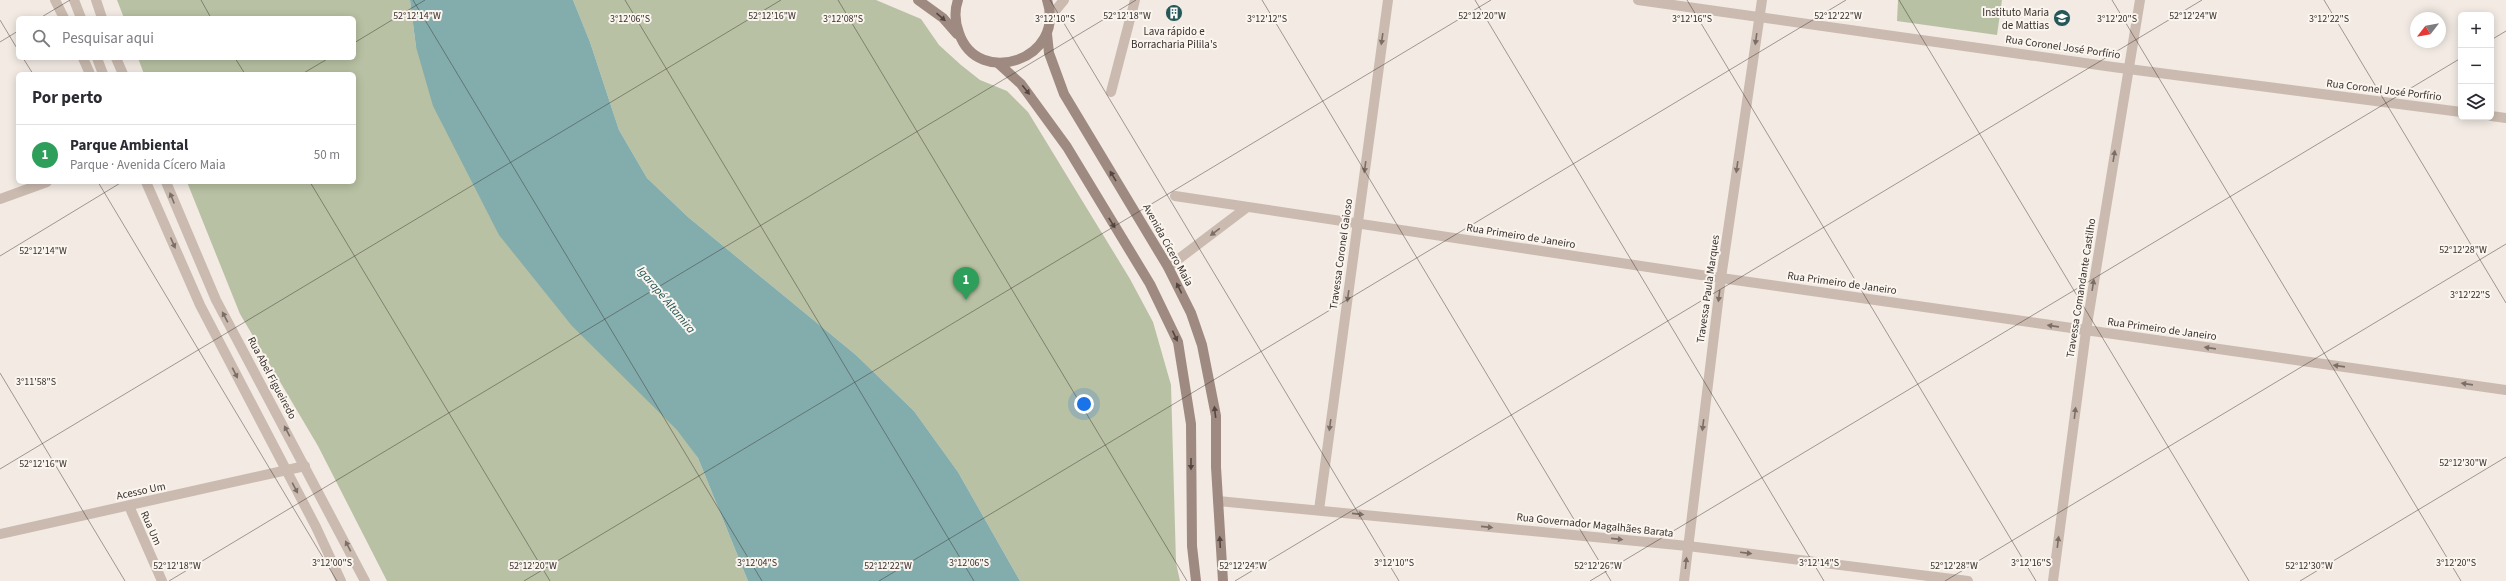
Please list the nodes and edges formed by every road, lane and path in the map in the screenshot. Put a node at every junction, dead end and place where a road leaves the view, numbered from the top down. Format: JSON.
{"nodes":[{"id":1,"x":55,"y":0,"type":"edge"},
{"id":2,"x":74,"y":0,"type":"edge"},
{"id":3,"x":96,"y":0,"type":"edge"},
{"id":4,"x":918,"y":0,"type":"edge"},
{"id":5,"x":958,"y":0,"type":"edge"},
{"id":6,"x":1047,"y":0,"type":"edge"},
{"id":7,"x":1064,"y":0,"type":"edge"},
{"id":8,"x":1135,"y":0,"type":"edge"},
{"id":9,"x":1388,"y":0,"type":"edge"},
{"id":10,"x":1638,"y":0,"type":"edge"},
{"id":11,"x":1762,"y":0,"type":"edge"},
{"id":12,"x":2140,"y":0,"type":"edge"},
{"id":13,"x":63,"y":16,"type":"edge"},
{"id":14,"x":80,"y":16,"type":"edge"},
{"id":15,"x":101,"y":16,"type":"edge"},
{"id":16,"x":1759,"y":16,"type":"junction"},
{"id":17,"x":1050,"y":17,"type":"junction"},
{"id":18,"x":1047,"y":34,"type":"junction"},
{"id":19,"x":960,"y":38,"type":"junction"},
{"id":20,"x":84,"y":60,"type":"edge"},
{"id":21,"x":98,"y":60,"type":"edge"},
{"id":22,"x":117,"y":60,"type":"edge"},
{"id":23,"x":998,"y":63,"type":"junction"},
{"id":24,"x":2129,"y":69,"type":"junction"},
{"id":25,"x":89,"y":72,"type":"edge"},
{"id":26,"x":102,"y":72,"type":"edge"},
{"id":27,"x":121,"y":72,"type":"edge"},
{"id":28,"x":1111,"y":92,"type":"dead end"},
{"id":29,"x":2458,"y":112,"type":"edge"},
{"id":30,"x":2494,"y":116,"type":"edge"},
{"id":31,"x":2506,"y":118,"type":"edge"},
{"id":32,"x":41,"y":184,"type":"edge"},
{"id":33,"x":147,"y":184,"type":"edge"},
{"id":34,"x":167,"y":184,"type":"edge"},
{"id":35,"x":1175,"y":196,"type":"dead end"},
{"id":36,"x":0,"y":199,"type":"edge"},
{"id":37,"x":1246,"y":208,"type":"junction"},
{"id":38,"x":1357,"y":223,"type":"junction"},
{"id":39,"x":1168,"y":267,"type":"junction"},
{"id":40,"x":1721,"y":278,"type":"junction"},
{"id":41,"x":2086,"y":330,"type":"junction"},
{"id":42,"x":2506,"y":390,"type":"edge"},
{"id":43,"x":305,"y":466,"type":"junction"},
{"id":44,"x":286,"y":471,"type":"junction"},
{"id":45,"x":1218,"y":501,"type":"junction"},
{"id":46,"x":128,"y":506,"type":"junction"},
{"id":47,"x":1319,"y":510,"type":"junction"},
{"id":48,"x":0,"y":534,"type":"edge"},
{"id":49,"x":1688,"y":546,"type":"junction"},
{"id":50,"x":162,"y":581,"type":"edge"},
{"id":51,"x":341,"y":581,"type":"edge"},
{"id":52,"x":365,"y":581,"type":"edge"},
{"id":53,"x":1196,"y":581,"type":"edge"},
{"id":54,"x":1223,"y":581,"type":"edge"},
{"id":55,"x":1684,"y":581,"type":"edge"},
{"id":56,"x":1968,"y":581,"type":"edge"},
{"id":57,"x":2053,"y":581,"type":"edge"}],
"edges":[{"from":1,"to":13,"type":"street"},
{"from":2,"to":14,"type":"street"},
{"from":3,"to":15,"type":"street"},
{"from":4,"to":19,"type":"main road","one_way":true},
{"from":5,"to":19,"type":"main road"},
{"from":6,"to":17,"type":"main road"},
{"from":7,"to":17,"type":"street"},
{"from":8,"to":28,"type":"street"},
{"from":9,"to":38,"type":"street","name":"Travessa Coronel Gaioso","one_way":true},
{"from":10,"to":16,"type":"street","name":"Rua Coronel José Porfírio"},
{"from":11,"to":16,"type":"street","name":"Travessa Paula Marques"},
{"from":12,"to":24,"type":"street","name":"Travessa Comandante Castilho"},
{"from":16,"to":24,"type":"street","name":"Rua Coronel José Porfírio"},
{"from":16,"to":40,"type":"street","name":"Travessa Paula Marques","one_way":true},
{"from":17,"to":18,"type":"main road"},
{"from":18,"to":23,"type":"main road"},
{"from":39,"to":18,"type":"main road","name":"Avenida Cícero Maia","one_way":true},
{"from":19,"to":23,"type":"main road"},
{"from":20,"to":25,"type":"street"},
{"from":21,"to":26,"type":"street"},
{"from":22,"to":27,"type":"street"},
{"from":23,"to":53,"type":"main road","one_way":true},
{"from":24,"to":29,"type":"street","name":"Rua Coronel José Porfírio"},
{"from":41,"to":24,"type":"street","name":"Travessa Comandante Castilho","one_way":true},
{"from":30,"to":31,"type":"street"},
{"from":32,"to":36,"type":"street"},
{"from":33,"to":44,"type":"street","one_way":true},
{"from":43,"to":34,"type":"street","name":"Rua Abel Figueiredo","one_way":true},
{"from":35,"to":37,"type":"street","name":"Rua Primeiro de Janeiro"},
{"from":37,"to":38,"type":"street","name":"Rua Primeiro de Janeiro"},
{"from":37,"to":39,"type":"street","one_way":true},
{"from":38,"to":40,"type":"street","name":"Rua Primeiro de Janeiro"},
{"from":38,"to":47,"type":"street","name":"Travessa Coronel Gaioso","one_way":true},
{"from":45,"to":39,"type":"main road","name":"Avenida Cícero Maia","one_way":true},
{"from":41,"to":40,"type":"street","name":"Rua Primeiro de Janeiro","one_way":true},
{"from":40,"to":49,"type":"street","name":"Travessa Paula Marques","one_way":true},
{"from":42,"to":41,"type":"street","name":"Rua Primeiro de Janeiro","one_way":true},
{"from":57,"to":41,"type":"street","name":"Travessa Comandante Castilho","one_way":true},
{"from":43,"to":44,"type":"street","name":"Acesso Um"},
{"from":52,"to":43,"type":"street","name":"Rua Abel Figueiredo","one_way":true},
{"from":44,"to":46,"type":"street","name":"Acesso Um"},
{"from":44,"to":51,"type":"street","one_way":true},
{"from":45,"to":47,"type":"street","name":"Rua Governador Magalhães Barata"},
{"from":54,"to":45,"type":"main road","name":"Avenida Cícero Maia","one_way":true},
{"from":46,"to":48,"type":"street","name":"Acesso Um"},
{"from":46,"to":50,"type":"street","name":"Rua Um"},
{"from":47,"to":49,"type":"street","name":"Rua Governador Magalhães Barata","one_way":true},
{"from":55,"to":49,"type":"street","name":"Travessa Paula Marques","one_way":true},
{"from":49,"to":56,"type":"street","name":"Rua Governador Magalhães Barata","one_way":true}]}
